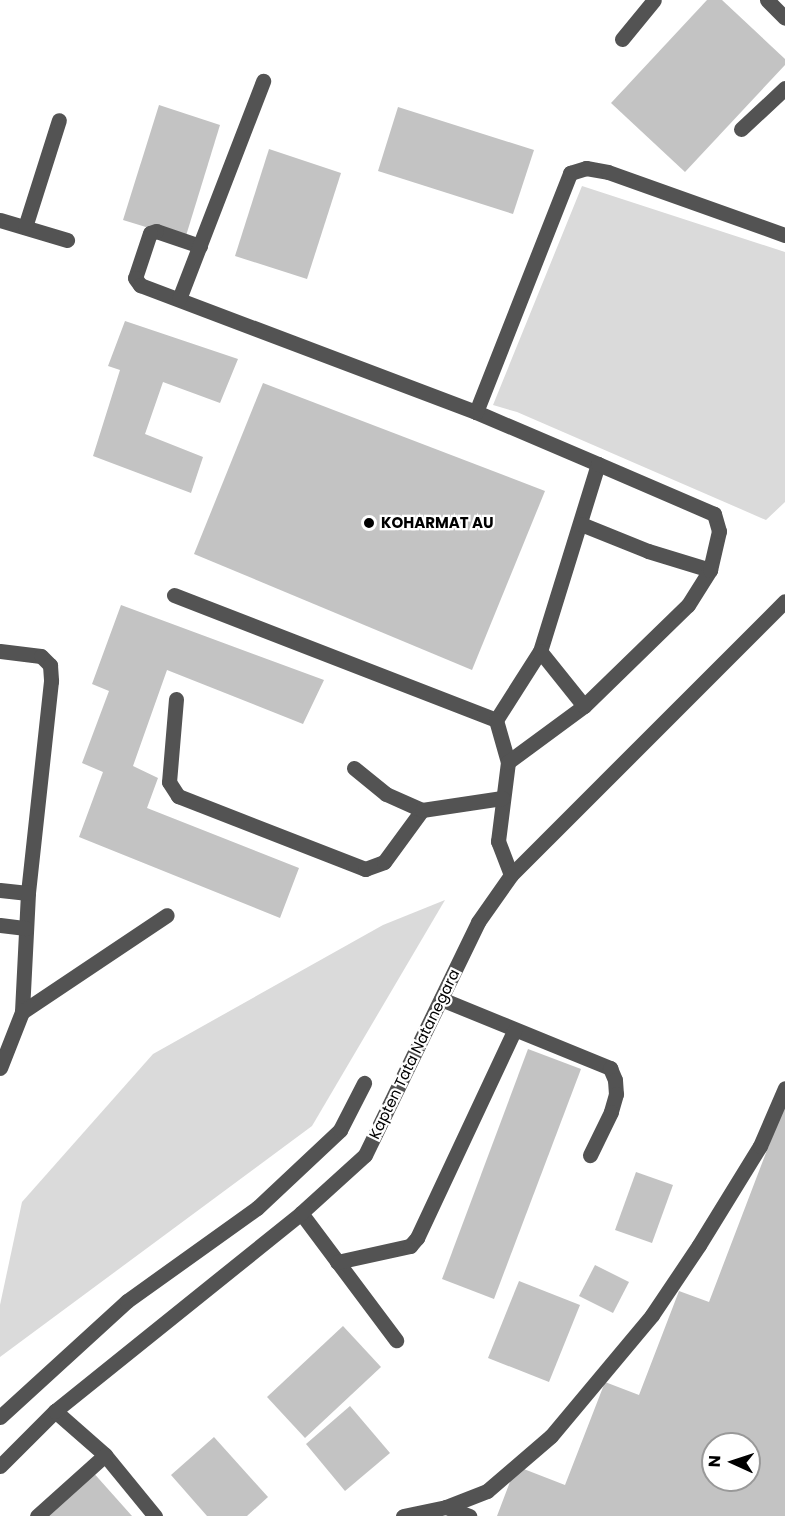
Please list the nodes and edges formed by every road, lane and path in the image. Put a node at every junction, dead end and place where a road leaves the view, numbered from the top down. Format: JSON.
{"nodes":[{"id":1,"x":654,"y":0,"type":"edge"},
{"id":2,"x":767,"y":0,"type":"edge"},
{"id":3,"x":785,"y":18,"type":"edge"},
{"id":4,"x":622,"y":39,"type":"dead end"},
{"id":5,"x":263,"y":81,"type":"dead end"},
{"id":6,"x":785,"y":88,"type":"edge"},
{"id":7,"x":59,"y":120,"type":"dead end"},
{"id":8,"x":741,"y":129,"type":"dead end"},
{"id":9,"x":0,"y":220,"type":"edge"},
{"id":10,"x":25,"y":227,"type":"junction"},
{"id":11,"x":785,"y":235,"type":"edge"},
{"id":12,"x":67,"y":240,"type":"dead end"},
{"id":13,"x":200,"y":246,"type":"junction"},
{"id":14,"x":179,"y":299,"type":"junction"},
{"id":15,"x":476,"y":412,"type":"junction"},
{"id":16,"x":598,"y":464,"type":"junction"},
{"id":17,"x":581,"y":524,"type":"junction"},
{"id":18,"x":710,"y":570,"type":"junction"},
{"id":19,"x":174,"y":595,"type":"dead end"},
{"id":20,"x":785,"y":602,"type":"edge"},
{"id":21,"x":0,"y":651,"type":"edge"},
{"id":22,"x":540,"y":651,"type":"junction"},
{"id":23,"x":176,"y":699,"type":"dead end"},
{"id":24,"x":584,"y":706,"type":"junction"},
{"id":25,"x":496,"y":720,"type":"junction"},
{"id":26,"x":508,"y":762,"type":"junction"},
{"id":27,"x":354,"y":768,"type":"dead end"},
{"id":28,"x":502,"y":798,"type":"junction"},
{"id":29,"x":422,"y":810,"type":"junction"},
{"id":30,"x":511,"y":875,"type":"junction"},
{"id":31,"x":0,"y":890,"type":"edge"},
{"id":32,"x":28,"y":893,"type":"junction"},
{"id":33,"x":167,"y":915,"type":"dead end"},
{"id":34,"x":0,"y":925,"type":"edge"},
{"id":35,"x":26,"y":928,"type":"junction"},
{"id":36,"x":441,"y":999,"type":"junction"},
{"id":37,"x":22,"y":1012,"type":"junction"},
{"id":38,"x":514,"y":1031,"type":"junction"},
{"id":39,"x":0,"y":1068,"type":"edge"},
{"id":40,"x":364,"y":1083,"type":"dead end"},
{"id":41,"x":785,"y":1088,"type":"edge"},
{"id":42,"x":590,"y":1155,"type":"dead end"},
{"id":43,"x":301,"y":1213,"type":"junction"},
{"id":44,"x":337,"y":1262,"type":"junction"},
{"id":45,"x":396,"y":1340,"type":"dead end"},
{"id":46,"x":55,"y":1411,"type":"junction"},
{"id":47,"x":0,"y":1417,"type":"edge"},
{"id":48,"x":105,"y":1455,"type":"junction"},
{"id":49,"x":0,"y":1466,"type":"edge"},
{"id":50,"x":446,"y":1507,"type":"junction"},
{"id":51,"x":37,"y":1516,"type":"edge"},
{"id":52,"x":155,"y":1516,"type":"edge"},
{"id":53,"x":403,"y":1516,"type":"edge"},
{"id":54,"x":469,"y":1516,"type":"edge"}],
"edges":[{"from":1,"to":4,"type":"street"},
{"from":2,"to":3,"type":"street"},
{"from":5,"to":13,"type":"street"},
{"from":6,"to":8,"type":"street"},
{"from":7,"to":10,"type":"street"},
{"from":9,"to":10,"type":"street"},
{"from":10,"to":12,"type":"street"},
{"from":11,"to":15,"type":"street"},
{"from":13,"to":14,"type":"street"},
{"from":13,"to":14,"type":"street"},
{"from":14,"to":15,"type":"street"},
{"from":15,"to":16,"type":"street"},
{"from":16,"to":17,"type":"street"},
{"from":16,"to":18,"type":"street"},
{"from":17,"to":18,"type":"street"},
{"from":17,"to":22,"type":"street"},
{"from":18,"to":24,"type":"street"},
{"from":19,"to":25,"type":"street"},
{"from":20,"to":30,"type":"street","name":"Kapten Tata Natanegara"},
{"from":21,"to":32,"type":"street"},
{"from":22,"to":24,"type":"street"},
{"from":22,"to":25,"type":"street"},
{"from":23,"to":29,"type":"street"},
{"from":24,"to":26,"type":"street"},
{"from":25,"to":26,"type":"street"},
{"from":26,"to":28,"type":"street"},
{"from":27,"to":29,"type":"street"},
{"from":28,"to":29,"type":"street"},
{"from":28,"to":30,"type":"street"},
{"from":30,"to":36,"type":"street","name":"Kapten Tata Natanegara"},
{"from":31,"to":32,"type":"street"},
{"from":32,"to":35,"type":"street"},
{"from":33,"to":37,"type":"street"},
{"from":34,"to":35,"type":"street"},
{"from":35,"to":37,"type":"street"},
{"from":36,"to":38,"type":"street"},
{"from":36,"to":43,"type":"street","name":"Kapten Tata Natanegara"},
{"from":37,"to":39,"type":"street"},
{"from":38,"to":42,"type":"street"},
{"from":38,"to":44,"type":"street"},
{"from":40,"to":47,"type":"street"},
{"from":41,"to":50,"type":"street"},
{"from":43,"to":44,"type":"street"},
{"from":43,"to":46,"type":"street","name":"Kapten Tata Natanegara"},
{"from":44,"to":45,"type":"street"},
{"from":46,"to":48,"type":"street"},
{"from":46,"to":49,"type":"street","name":"Kapten Tata Natanegara"},
{"from":48,"to":51,"type":"street"},
{"from":48,"to":52,"type":"street"},
{"from":50,"to":53,"type":"street"},
{"from":50,"to":54,"type":"street"}]}
